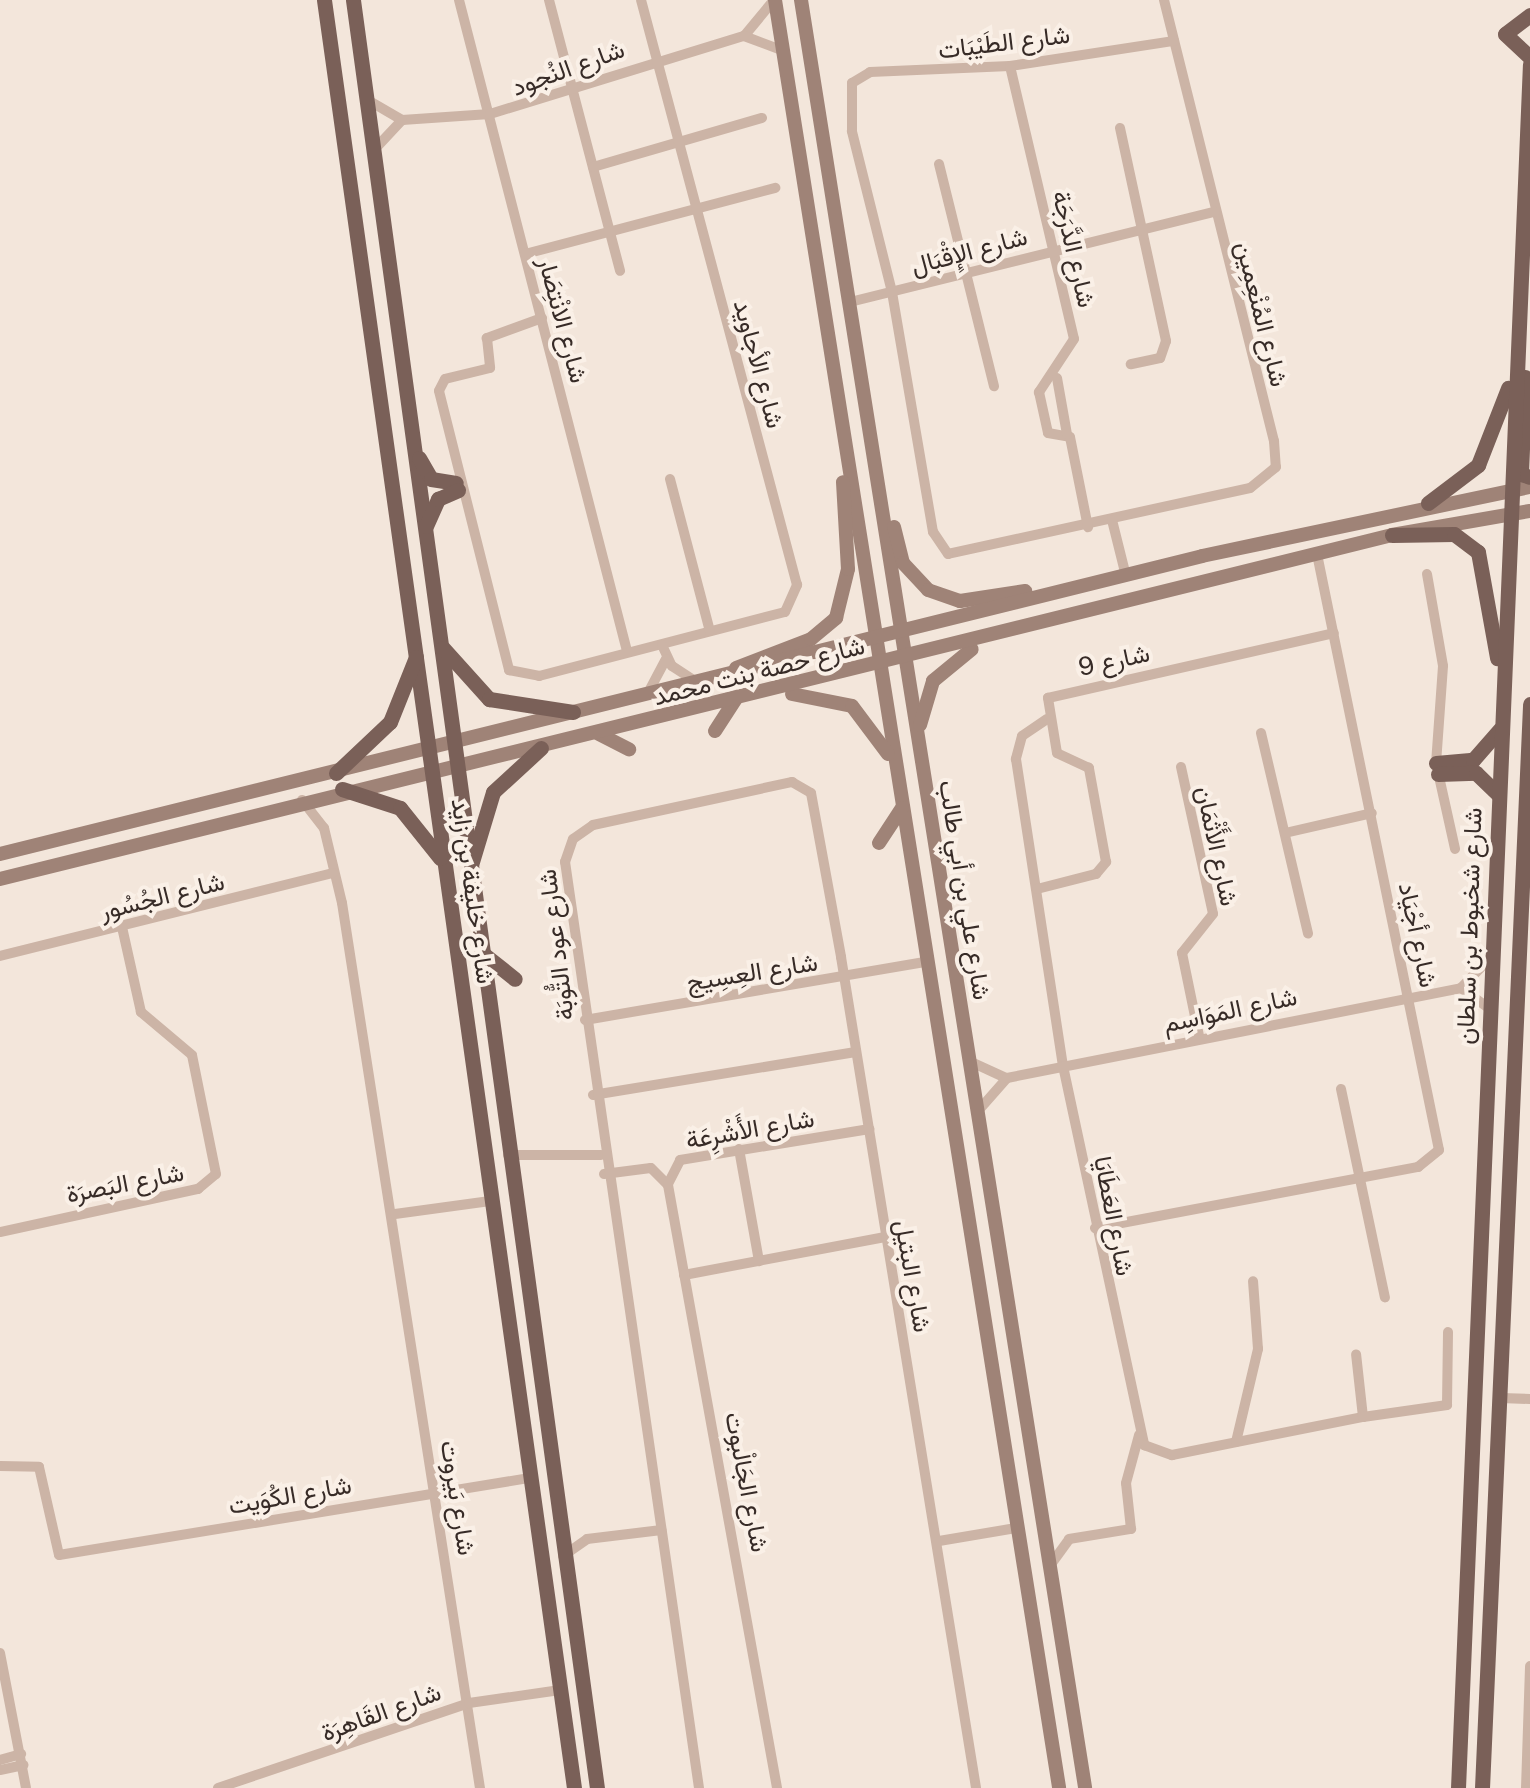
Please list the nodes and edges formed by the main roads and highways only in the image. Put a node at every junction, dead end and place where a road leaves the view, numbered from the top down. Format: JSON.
{"nodes":[{"id":1,"x":324,"y":0,"type":"edge"},
{"id":2,"x":353,"y":0,"type":"edge"},
{"id":3,"x":775,"y":0,"type":"edge"},
{"id":4,"x":801,"y":0,"type":"edge"},
{"id":5,"x":1530,"y":15,"type":"edge"},
{"id":6,"x":1530,"y":61,"type":"edge"},
{"id":7,"x":1520,"y":284,"type":"junction"},
{"id":8,"x":1518,"y":350,"type":"junction"},
{"id":9,"x":415,"y":447,"type":"junction"},
{"id":10,"x":846,"y":466,"type":"junction"},
{"id":11,"x":875,"y":467,"type":"junction"},
{"id":12,"x":1530,"y":477,"type":"edge"},
{"id":13,"x":1530,"y":487,"type":"edge"},
{"id":14,"x":1508,"y":488,"type":"junction"},
{"id":15,"x":1428,"y":502,"type":"junction"},
{"id":16,"x":1530,"y":511,"type":"edge"},
{"id":17,"x":1507,"y":512,"type":"junction"},
{"id":18,"x":424,"y":530,"type":"junction"},
{"id":19,"x":1392,"y":535,"type":"junction"},
{"id":20,"x":1050,"y":593,"type":"junction"},
{"id":21,"x":1028,"y":627,"type":"junction"},
{"id":22,"x":901,"y":632,"type":"junction"},
{"id":23,"x":438,"y":638,"type":"junction"},
{"id":24,"x":874,"y":639,"type":"junction"},
{"id":25,"x":417,"y":654,"type":"junction"},
{"id":26,"x":904,"y":660,"type":"junction"},
{"id":27,"x":878,"y":665,"type":"junction"},
{"id":28,"x":1502,"y":669,"type":"junction"},
{"id":29,"x":723,"y":676,"type":"junction"},
{"id":30,"x":737,"y":697,"type":"junction"},
{"id":31,"x":1530,"y":704,"type":"edge"},
{"id":32,"x":573,"y":712,"type":"junction"},
{"id":33,"x":1500,"y":729,"type":"junction"},
{"id":34,"x":715,"y":731,"type":"dead end"},
{"id":35,"x":599,"y":734,"type":"junction"},
{"id":36,"x":450,"y":744,"type":"junction"},
{"id":37,"x":540,"y":748,"type":"junction"},
{"id":38,"x":430,"y":750,"type":"junction"},
{"id":39,"x":629,"y":750,"type":"dead end"},
{"id":40,"x":454,"y":766,"type":"junction"},
{"id":41,"x":894,"y":766,"type":"junction"},
{"id":42,"x":431,"y":770,"type":"junction"},
{"id":43,"x":336,"y":773,"type":"junction"},
{"id":44,"x":342,"y":789,"type":"junction"},
{"id":45,"x":1498,"y":794,"type":"junction"},
{"id":46,"x":902,"y":808,"type":"junction"},
{"id":47,"x":931,"y":825,"type":"junction"},
{"id":48,"x":879,"y":843,"type":"dead end"},
{"id":49,"x":0,"y":854,"type":"edge"},
{"id":50,"x":444,"y":864,"type":"junction"},
{"id":51,"x":0,"y":879,"type":"edge"},
{"id":52,"x":468,"y":879,"type":"junction"},
{"id":53,"x":481,"y":952,"type":"junction"},
{"id":54,"x":515,"y":979,"type":"dead end"},
{"id":55,"x":1523,"y":989,"type":"edge"},
{"id":56,"x":574,"y":1788,"type":"edge"},
{"id":57,"x":597,"y":1788,"type":"edge"},
{"id":58,"x":1059,"y":1788,"type":"edge"},
{"id":59,"x":1085,"y":1788,"type":"edge"},
{"id":60,"x":1458,"y":1788,"type":"edge"},
{"id":61,"x":1482,"y":1788,"type":"edge"}],
"edges":[{"from":1,"to":25,"type":"main road","name":"شارع خليفة بن زايد"},
{"from":2,"to":9,"type":"main road","name":"شارع خليفة بن زايد"},
{"from":3,"to":10,"type":"main road","name":"شارع علي بن أبي طالب"},
{"from":4,"to":11,"type":"main road","name":"شارع علي بن أبي طالب"},
{"from":5,"to":6,"type":"main road"},
{"from":6,"to":7,"type":"main road","name":"شارع شخبوط بن سلطان"},
{"from":7,"to":8,"type":"main road","name":"شارع شخبوط بن سلطان"},
{"from":7,"to":12,"type":"main road"},
{"from":8,"to":14,"type":"main road","name":"شارع شخبوط بن سلطان"},
{"from":8,"to":15,"type":"main road"},
{"from":9,"to":18,"type":"main road","name":"شارع خليفة بن زايد"},
{"from":9,"to":18,"type":"main road"},
{"from":10,"to":24,"type":"main road","name":"شارع علي بن أبي طالب"},
{"from":10,"to":29,"type":"main road"},
{"from":11,"to":20,"type":"main road"},
{"from":11,"to":22,"type":"main road","name":"شارع علي بن أبي طالب"},
{"from":13,"to":14,"type":"main road","name":"شارع حصة بنت محمد"},
{"from":14,"to":15,"type":"main road","name":"شارع حصة بنت محمد"},
{"from":14,"to":17,"type":"main road","name":"شارع شخبوط بن سلطان"},
{"from":15,"to":20,"type":"main road","name":"شارع حصة بنت محمد"},
{"from":16,"to":17,"type":"main road","name":"شارع حصة بنت محمد"},
{"from":17,"to":19,"type":"main road","name":"شارع حصة بنت محمد"},
{"from":17,"to":28,"type":"main road","name":"شارع شخبوط بن سلطان"},
{"from":18,"to":23,"type":"main road","name":"شارع خليفة بن زايد"},
{"from":19,"to":21,"type":"main road","name":"شارع حصة بنت محمد"},
{"from":19,"to":28,"type":"main road"},
{"from":20,"to":22,"type":"main road","name":"شارع حصة بنت محمد"},
{"from":21,"to":26,"type":"main road","name":"شارع حصة بنت محمد"},
{"from":21,"to":47,"type":"main road"},
{"from":22,"to":24,"type":"main road","name":"شارع حصة بنت محمد"},
{"from":22,"to":26,"type":"main road","name":"شارع علي بن أبي طالب"},
{"from":23,"to":32,"type":"main road"},
{"from":23,"to":36,"type":"main road","name":"شارع خليفة بن زايد"},
{"from":24,"to":27,"type":"main road","name":"شارع علي بن أبي طالب"},
{"from":24,"to":29,"type":"main road","name":"شارع حصة بنت محمد"},
{"from":25,"to":38,"type":"main road","name":"شارع خليفة بن زايد"},
{"from":25,"to":43,"type":"main road"},
{"from":26,"to":27,"type":"main road","name":"شارع حصة بنت محمد"},
{"from":26,"to":47,"type":"main road","name":"شارع علي بن أبي طالب"},
{"from":27,"to":30,"type":"main road","name":"شارع حصة بنت محمد"},
{"from":27,"to":41,"type":"main road","name":"شارع علي بن أبي طالب"},
{"from":28,"to":33,"type":"main road","name":"شارع شخبوط بن سلطان"},
{"from":29,"to":32,"type":"main road","name":"شارع حصة بنت محمد"},
{"from":30,"to":34,"type":"main road"},
{"from":30,"to":35,"type":"main road","name":"شارع حصة بنت محمد"},
{"from":30,"to":41,"type":"main road"},
{"from":31,"to":55,"type":"main road","name":"شارع شخبوط بن سلطان"},
{"from":32,"to":36,"type":"main road","name":"شارع حصة بنت محمد"},
{"from":33,"to":45,"type":"main road","name":"شارع شخبوط بن سلطان"},
{"from":33,"to":45,"type":"main road"},
{"from":35,"to":37,"type":"main road","name":"شارع حصة بنت محمد"},
{"from":35,"to":39,"type":"main road"},
{"from":36,"to":38,"type":"main road","name":"شارع حصة بنت محمد"},
{"from":36,"to":40,"type":"main road","name":"شارع خليفة بن زايد"},
{"from":37,"to":40,"type":"main road","name":"شارع حصة بنت محمد"},
{"from":37,"to":52,"type":"main road"},
{"from":38,"to":42,"type":"main road","name":"شارع خليفة بن زايد"},
{"from":38,"to":43,"type":"main road","name":"شارع حصة بنت محمد"},
{"from":40,"to":42,"type":"main road","name":"شارع حصة بنت محمد"},
{"from":40,"to":52,"type":"main road","name":"شارع خليفة بن زايد"},
{"from":41,"to":46,"type":"main road","name":"شارع علي بن أبي طالب"},
{"from":42,"to":44,"type":"main road","name":"شارع حصة بنت محمد"},
{"from":42,"to":50,"type":"main road","name":"شارع خليفة بن زايد"},
{"from":43,"to":49,"type":"main road","name":"شارع حصة بنت محمد"},
{"from":44,"to":50,"type":"main road"},
{"from":44,"to":51,"type":"main road","name":"شارع حصة بنت محمد"},
{"from":45,"to":60,"type":"main road","name":"شارع شخبوط بن سلطان"},
{"from":46,"to":48,"type":"main road"},
{"from":46,"to":58,"type":"main road","name":"شارع علي بن أبي طالب"},
{"from":47,"to":59,"type":"main road","name":"شارع علي بن أبي طالب"},
{"from":50,"to":56,"type":"main road","name":"شارع خليفة بن زايد"},
{"from":52,"to":53,"type":"main road","name":"شارع خليفة بن زايد"},
{"from":53,"to":54,"type":"main road"},
{"from":53,"to":57,"type":"main road","name":"شارع خليفة بن زايد"},
{"from":55,"to":61,"type":"main road","name":"شارع شخبوط بن سلطان"}]}
